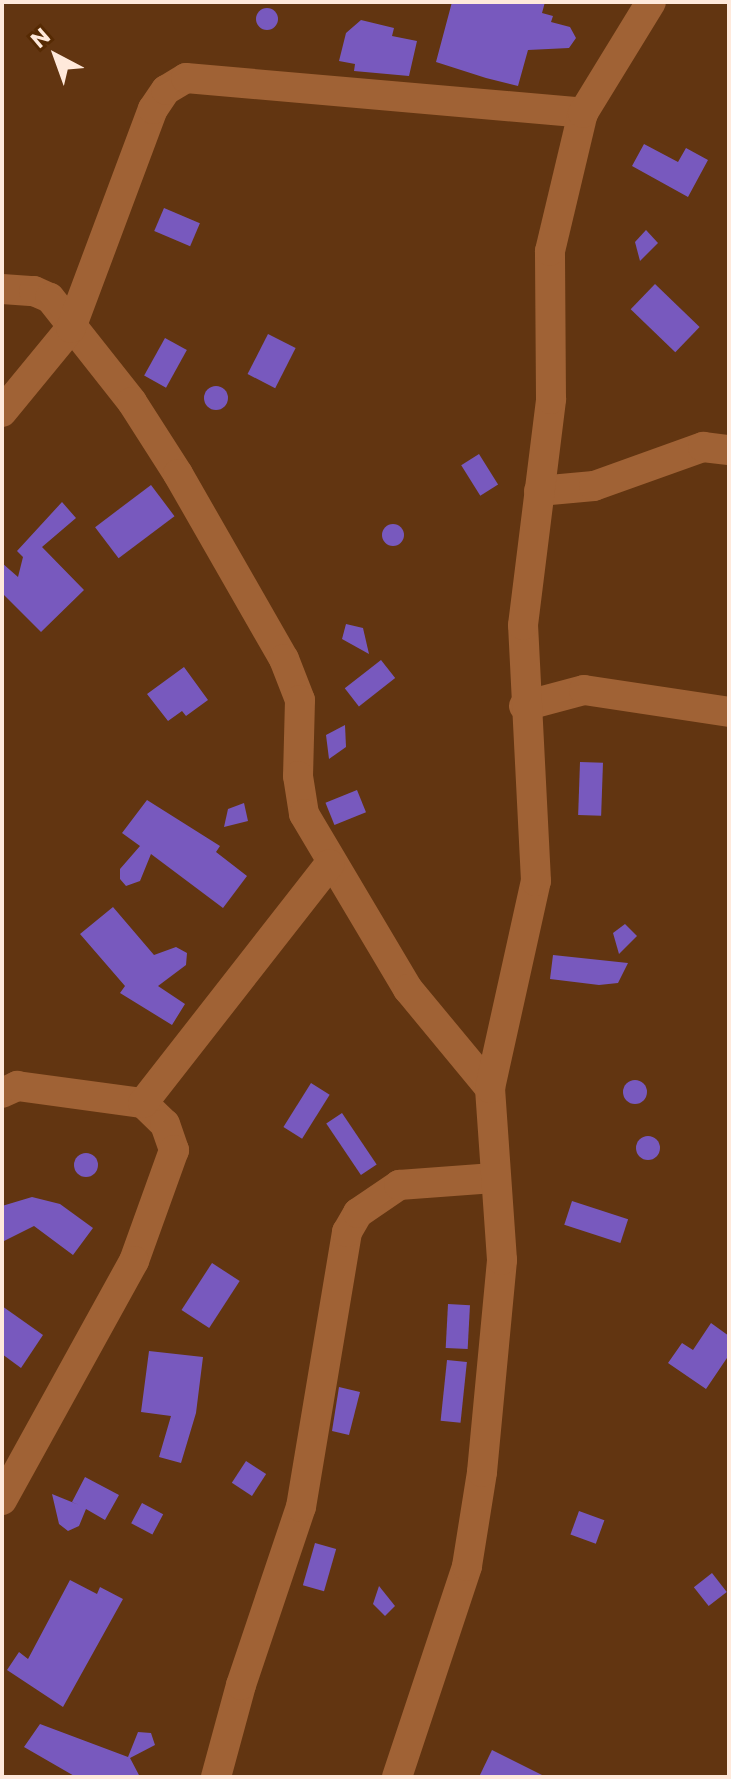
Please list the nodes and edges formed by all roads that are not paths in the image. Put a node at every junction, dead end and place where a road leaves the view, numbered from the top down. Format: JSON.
{"nodes":[{"id":1,"x":651,"y":2,"type":"edge"},
{"id":2,"x":583,"y":113,"type":"junction"},
{"id":3,"x":2,"y":289,"type":"edge"},
{"id":4,"x":71,"y":328,"type":"junction"},
{"id":5,"x":2,"y":412,"type":"edge"},
{"id":6,"x":729,"y":450,"type":"edge"},
{"id":7,"x":539,"y":491,"type":"junction"},
{"id":8,"x":524,"y":706,"type":"junction"},
{"id":9,"x":729,"y":712,"type":"edge"},
{"id":10,"x":330,"y":864,"type":"junction"},
{"id":11,"x":490,"y":1088,"type":"junction"},
{"id":12,"x":2,"y":1093,"type":"edge"},
{"id":13,"x":143,"y":1103,"type":"junction"},
{"id":14,"x":494,"y":1178,"type":"junction"},
{"id":15,"x":2,"y":1500,"type":"edge"},
{"id":16,"x":216,"y":1777,"type":"edge"},
{"id":17,"x":397,"y":1777,"type":"edge"}],
"edges":[{"from":1,"to":2,"type":"street"},
{"from":2,"to":4,"type":"street"},
{"from":2,"to":7,"type":"street"},
{"from":3,"to":4,"type":"street"},
{"from":4,"to":5,"type":"street"},
{"from":4,"to":10,"type":"street"},
{"from":6,"to":7,"type":"street"},
{"from":7,"to":8,"type":"street"},
{"from":8,"to":9,"type":"street"},
{"from":8,"to":11,"type":"street"},
{"from":10,"to":11,"type":"street"},
{"from":10,"to":13,"type":"street"},
{"from":11,"to":14,"type":"street"},
{"from":12,"to":13,"type":"street"},
{"from":13,"to":15,"type":"street"},
{"from":14,"to":16,"type":"street"},
{"from":14,"to":17,"type":"street"}]}
